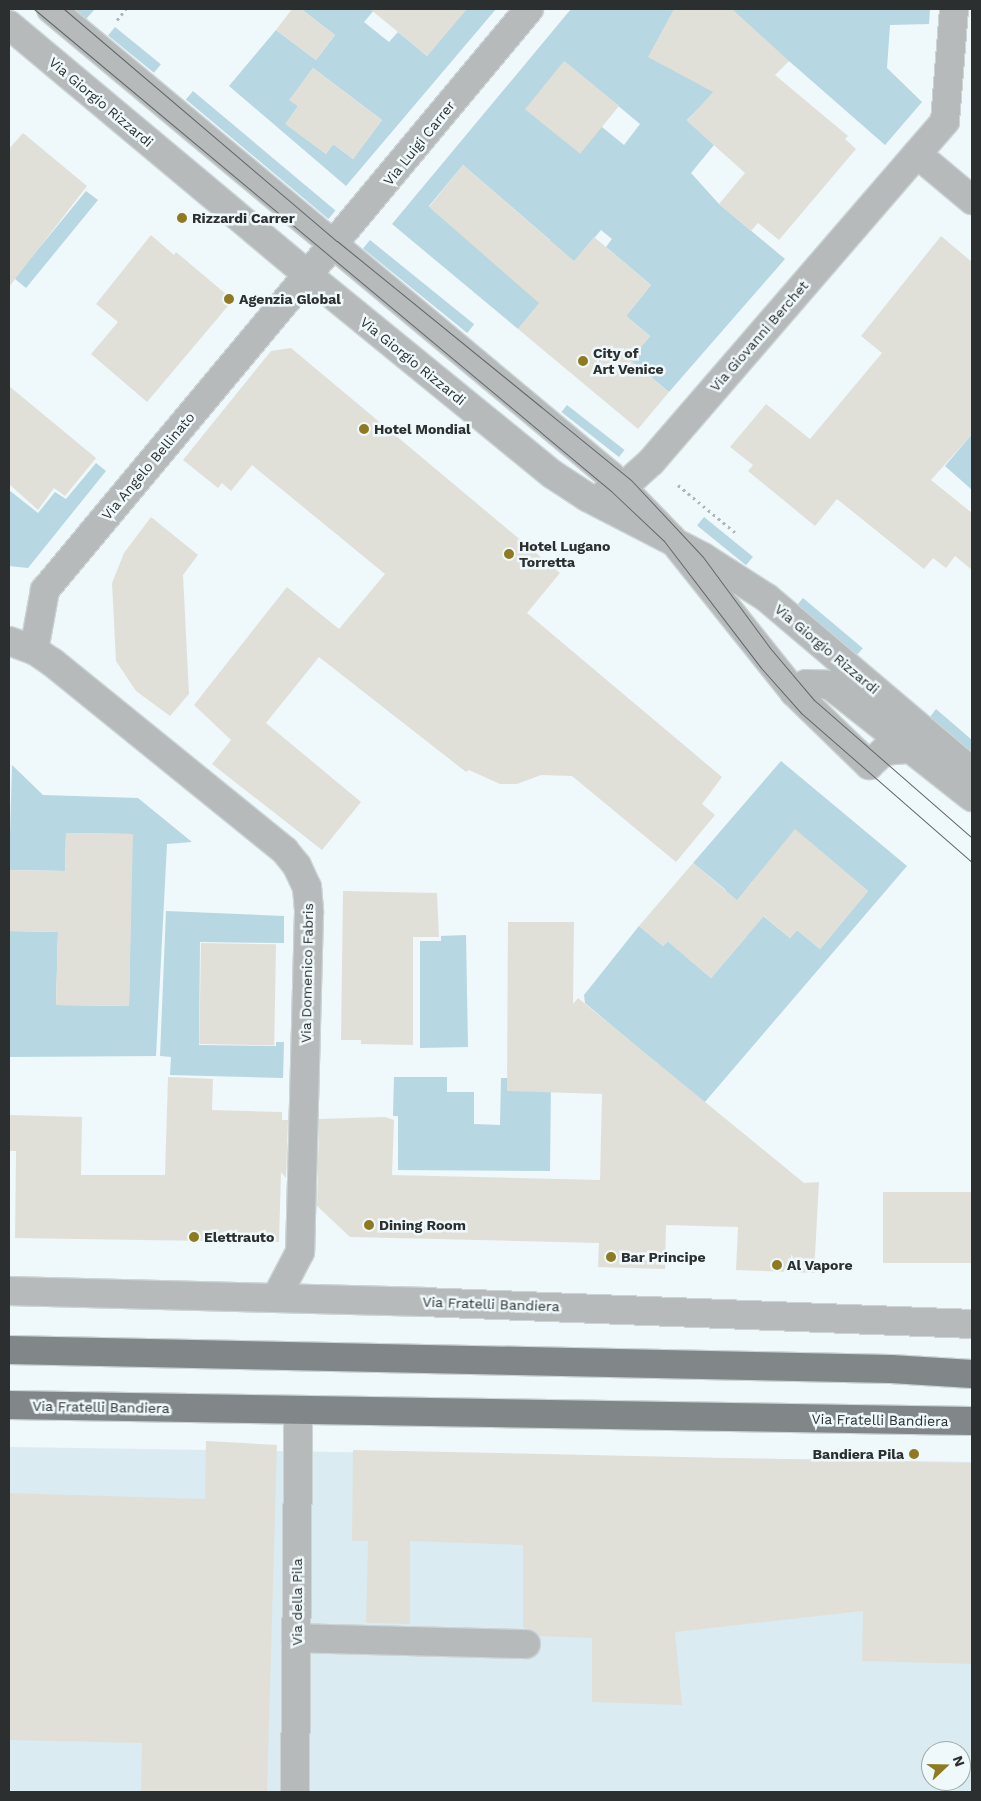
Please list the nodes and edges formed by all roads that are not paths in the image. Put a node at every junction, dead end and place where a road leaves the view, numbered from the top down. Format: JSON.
{"nodes":[{"id":1,"x":51,"y":9,"type":"edge"},
{"id":2,"x":529,"y":9,"type":"edge"},
{"id":3,"x":954,"y":9,"type":"edge"},
{"id":4,"x":9,"y":25,"type":"edge"},
{"id":5,"x":917,"y":154,"type":"junction"},
{"id":6,"x":972,"y":200,"type":"edge"},
{"id":7,"x":334,"y":245,"type":"junction"},
{"id":8,"x":308,"y":275,"type":"junction"},
{"id":9,"x":621,"y":486,"type":"junction"},
{"id":10,"x":587,"y":497,"type":"junction"},
{"id":11,"x":672,"y":539,"type":"junction"},
{"id":12,"x":9,"y":641,"type":"edge"},
{"id":13,"x":34,"y":650,"type":"junction"},
{"id":14,"x":794,"y":692,"type":"junction"},
{"id":15,"x":909,"y":749,"type":"junction"},
{"id":16,"x":972,"y":772,"type":"edge"},
{"id":17,"x":972,"y":797,"type":"edge"},
{"id":18,"x":9,"y":1291,"type":"edge"},
{"id":19,"x":276,"y":1298,"type":"junction"},
{"id":20,"x":972,"y":1324,"type":"edge"},
{"id":21,"x":9,"y":1350,"type":"edge"},
{"id":22,"x":972,"y":1374,"type":"edge"},
{"id":23,"x":9,"y":1405,"type":"edge"},
{"id":24,"x":298,"y":1412,"type":"junction"},
{"id":25,"x":972,"y":1421,"type":"edge"},
{"id":26,"x":296,"y":1638,"type":"junction"},
{"id":27,"x":526,"y":1644,"type":"dead end"},
{"id":28,"x":295,"y":1792,"type":"edge"}],
"edges":[{"from":1,"to":7,"type":"street","name":"Via Giorgio Rizzardi"},
{"from":2,"to":7,"type":"street","name":"Via Luigi Carrer"},
{"from":3,"to":5,"type":"street","name":"Via Giovanni Berchet"},
{"from":4,"to":8,"type":"street","name":"Via Giorgio Rizzardi"},
{"from":5,"to":6,"type":"street"},
{"from":5,"to":9,"type":"street","name":"Via Giovanni Berchet"},
{"from":7,"to":8,"type":"street","name":"Via Luigi Carrer"},
{"from":7,"to":9,"type":"street","name":"Via Giorgio Rizzardi"},
{"from":8,"to":10,"type":"street","name":"Via Giorgio Rizzardi"},
{"from":8,"to":13,"type":"street","name":"Via Angelo Bellinato"},
{"from":9,"to":10,"type":"street","name":"Via Giovanni Berchet"},
{"from":9,"to":11,"type":"street","name":"Via Giorgio Rizzardi"},
{"from":10,"to":11,"type":"street","name":"Via Giorgio Rizzardi"},
{"from":11,"to":14,"type":"street","name":"Via Giorgio Rizzardi"},
{"from":11,"to":16,"type":"street","name":"Via Giorgio Rizzardi"},
{"from":12,"to":13,"type":"street"},
{"from":13,"to":19,"type":"street","name":"Via Domenico Fabris"},
{"from":14,"to":15,"type":"street","name":"Via Giorgio Rizzardi"},
{"from":14,"to":15,"type":"street","name":"Via Giorgio Rizzardi"},
{"from":15,"to":17,"type":"street","name":"Via Giorgio Rizzardi"},
{"from":18,"to":19,"type":"street","name":"Via Fratelli Bandiera"},
{"from":19,"to":20,"type":"street","name":"Via Fratelli Bandiera"},
{"from":21,"to":22,"type":"main road"},
{"from":23,"to":24,"type":"main road","name":"Via Fratelli Bandiera"},
{"from":24,"to":25,"type":"main road","name":"Via Fratelli Bandiera"},
{"from":24,"to":26,"type":"street","name":"Via della Pila"},
{"from":26,"to":27,"type":"street"},
{"from":26,"to":28,"type":"street","name":"Via della Pila"}]}
